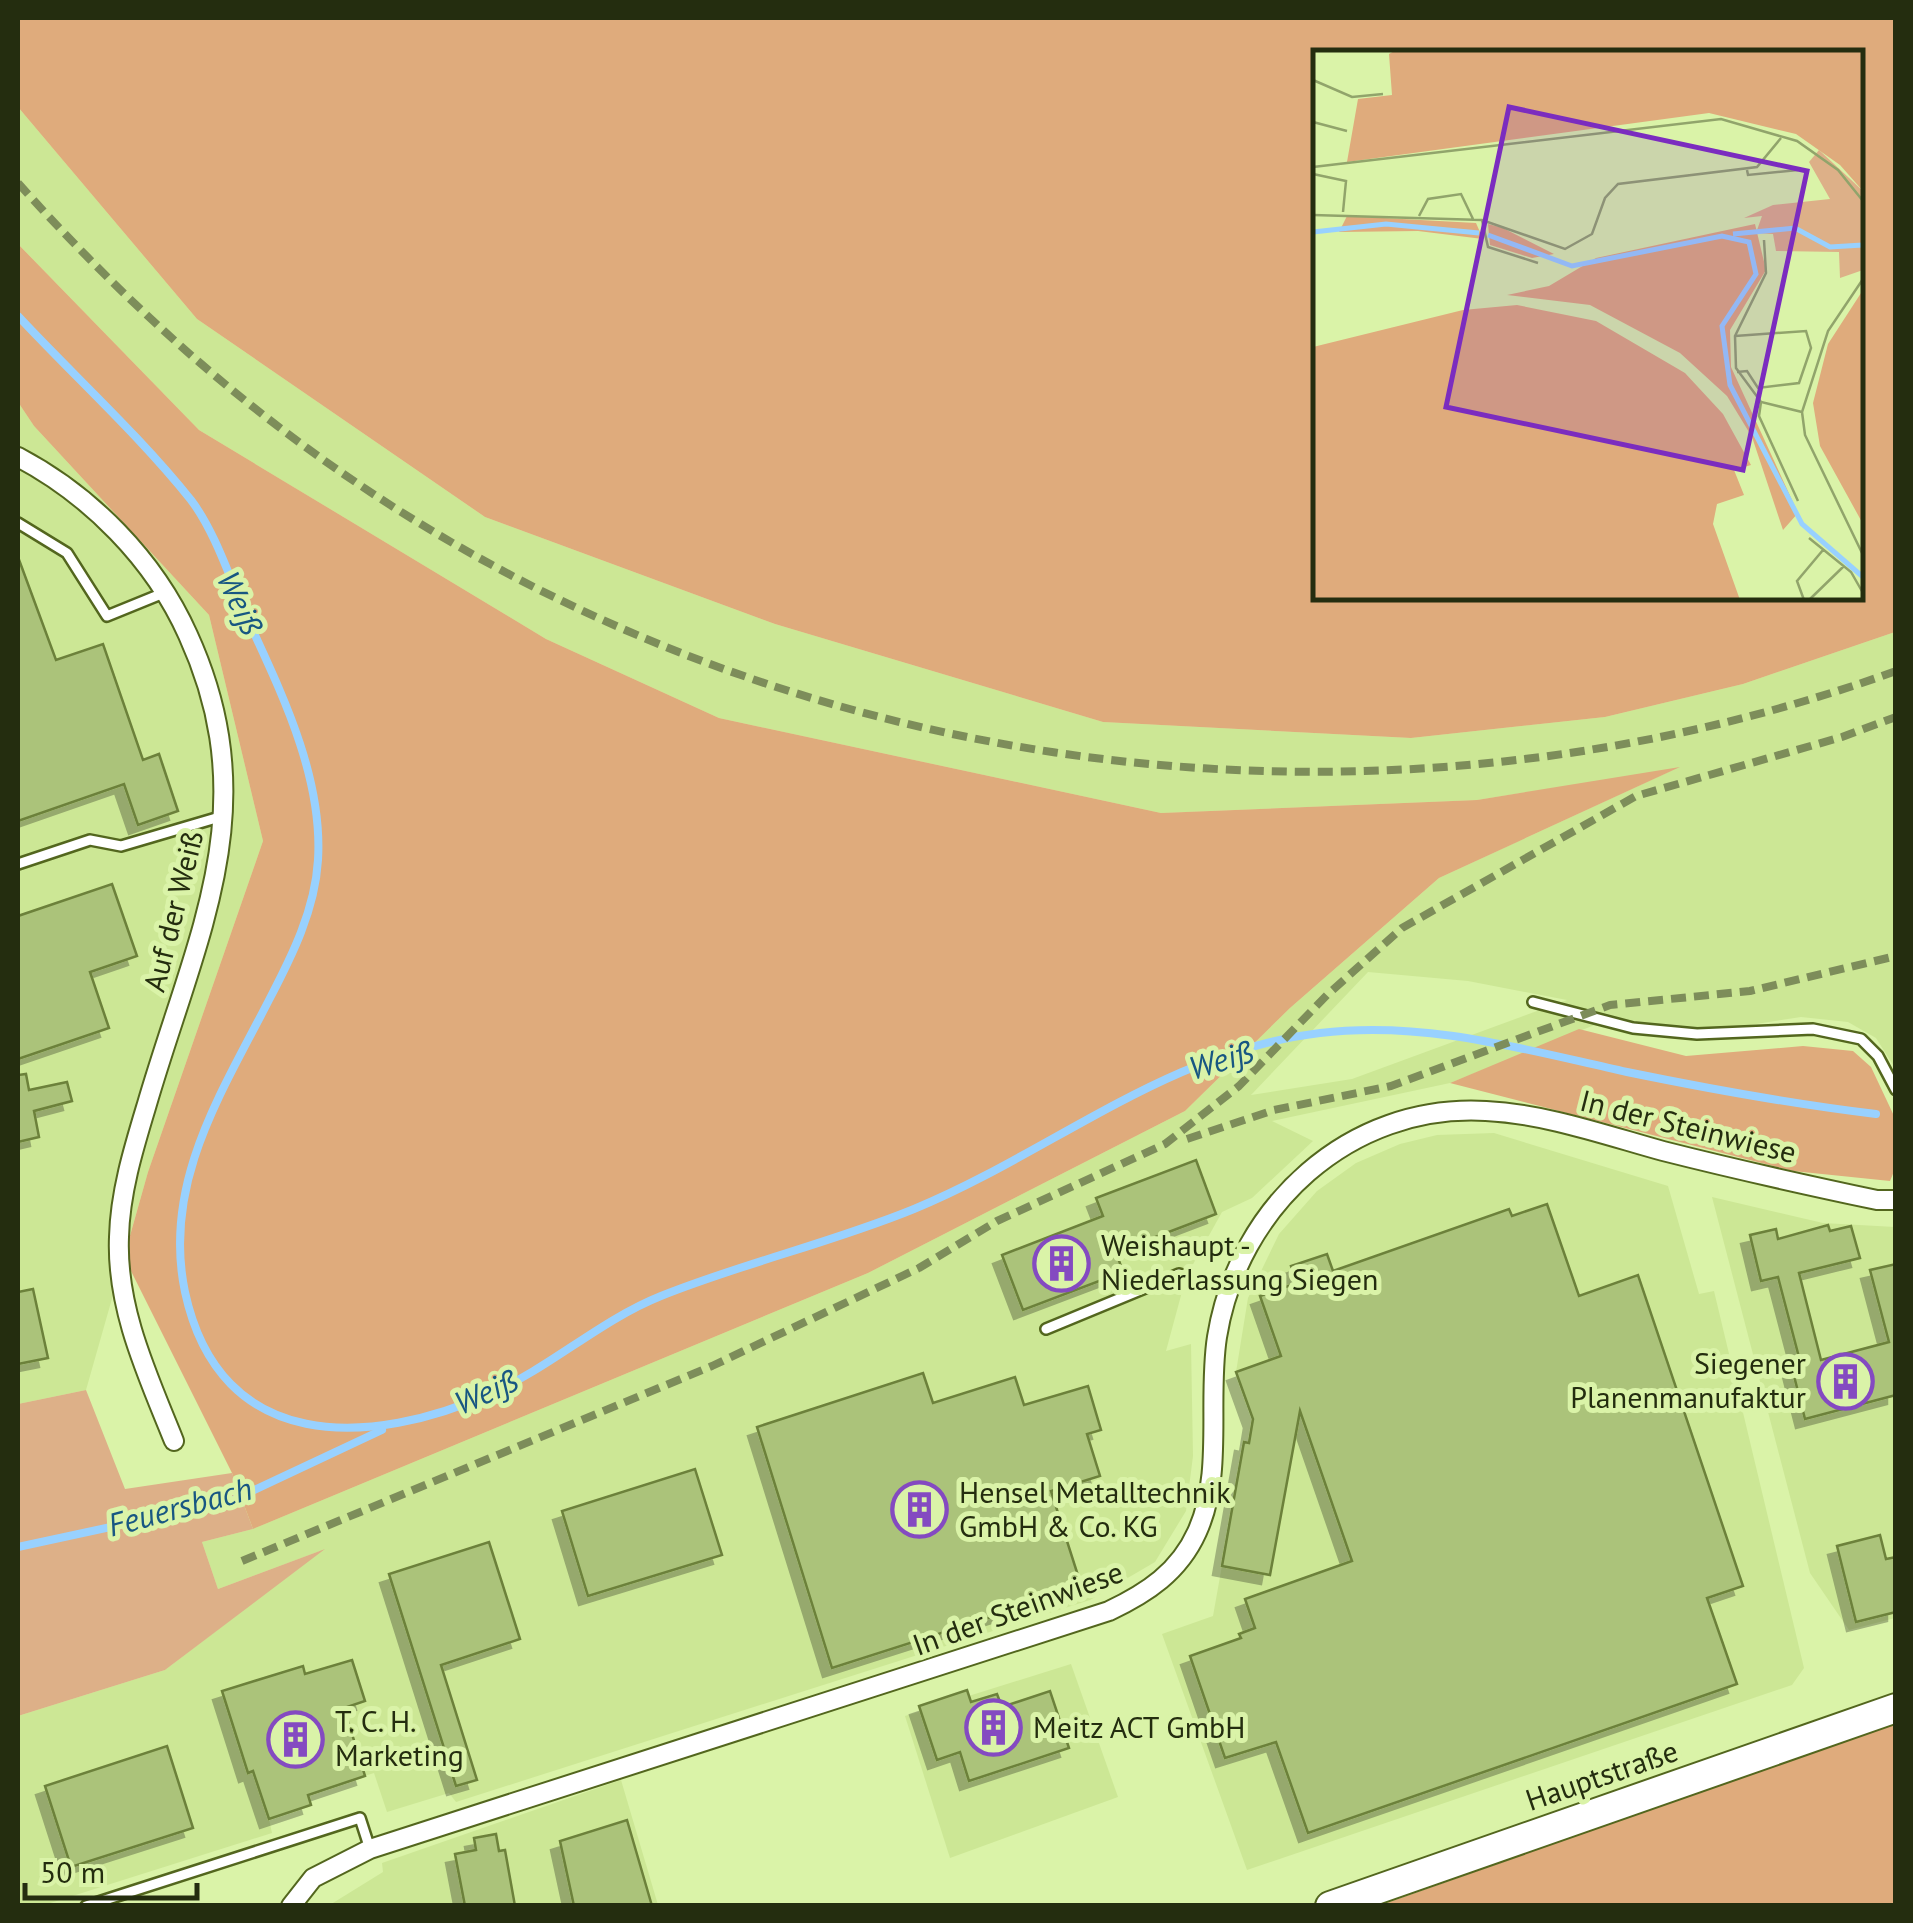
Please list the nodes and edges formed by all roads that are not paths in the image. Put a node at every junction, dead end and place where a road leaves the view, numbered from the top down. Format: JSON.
{"nodes":[{"id":1,"x":18,"y":457,"type":"edge"},
{"id":2,"x":18,"y":523,"type":"edge"},
{"id":3,"x":166,"y":592,"type":"junction"},
{"id":4,"x":226,"y":816,"type":"junction"},
{"id":5,"x":18,"y":864,"type":"edge"},
{"id":6,"x":1534,"y":1002,"type":"dead end"},
{"id":7,"x":1896,"y":1090,"type":"edge"},
{"id":8,"x":1896,"y":1200,"type":"edge"},
{"id":9,"x":1228,"y":1288,"type":"junction"},
{"id":10,"x":1046,"y":1329,"type":"dead end"},
{"id":11,"x":174,"y":1442,"type":"dead end"},
{"id":12,"x":1896,"y":1708,"type":"edge"},
{"id":13,"x":370,"y":1849,"type":"junction"},
{"id":14,"x":86,"y":1906,"type":"edge"},
{"id":15,"x":291,"y":1906,"type":"edge"},
{"id":16,"x":1330,"y":1906,"type":"edge"}],
"edges":[{"from":1,"to":3,"type":"street","name":"Auf der Weiß"},
{"from":2,"to":3,"type":"lane"},
{"from":3,"to":4,"type":"street","name":"Auf der Weiß"},
{"from":4,"to":5,"type":"lane"},
{"from":4,"to":11,"type":"street","name":"Auf der Weiß"},
{"from":6,"to":7,"type":"lane"},
{"from":8,"to":9,"type":"street","name":"In der Steinwiese"},
{"from":9,"to":10,"type":"lane"},
{"from":9,"to":13,"type":"street","name":"In der Steinwiese"},
{"from":12,"to":16,"type":"main road","name":"Hauptstraße"},
{"from":13,"to":14,"type":"lane"},
{"from":13,"to":15,"type":"street","name":"In der Steinwiese"}]}
